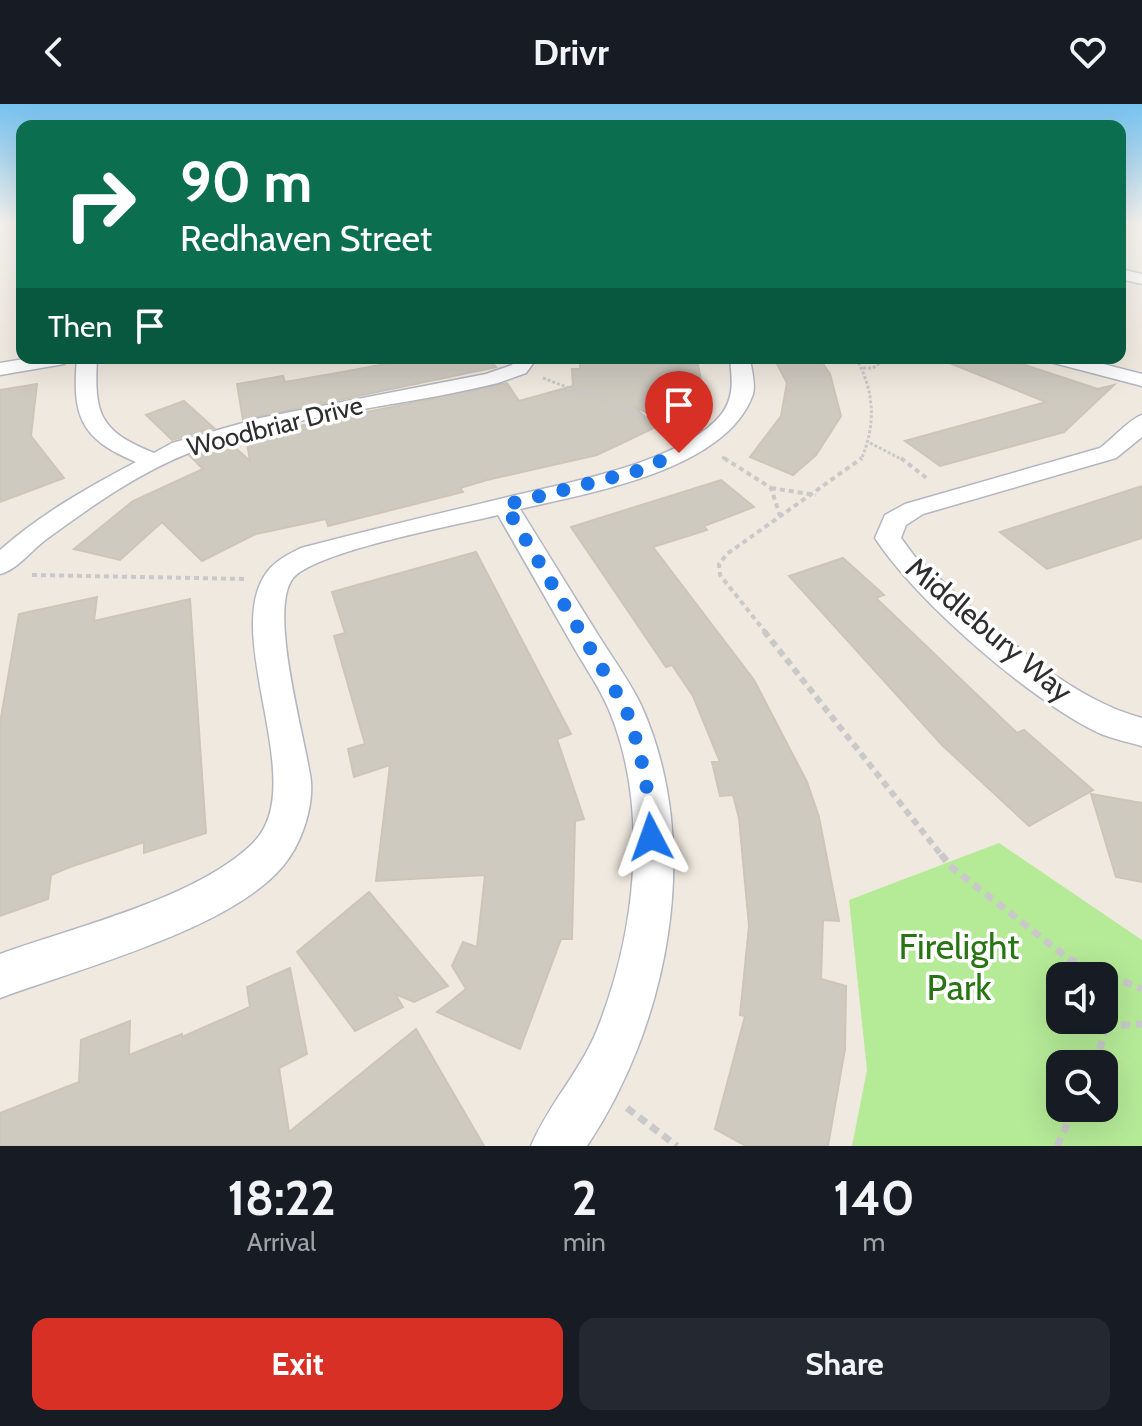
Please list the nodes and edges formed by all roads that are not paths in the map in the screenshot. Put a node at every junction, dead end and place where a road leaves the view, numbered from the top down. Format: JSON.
{"nodes":[{"id":1,"x":29,"y":364,"type":"edge"},
{"id":2,"x":86,"y":364,"type":"edge"},
{"id":3,"x":523,"y":364,"type":"edge"},
{"id":4,"x":741,"y":364,"type":"edge"},
{"id":5,"x":1080,"y":364,"type":"edge"},
{"id":6,"x":0,"y":369,"type":"edge"},
{"id":7,"x":1142,"y":380,"type":"edge"},
{"id":8,"x":1142,"y":422,"type":"edge"},
{"id":9,"x":152,"y":460,"type":"junction"},
{"id":10,"x":505,"y":505,"type":"junction"},
{"id":11,"x":0,"y":565,"type":"edge"},
{"id":12,"x":1142,"y":732,"type":"edge"},
{"id":13,"x":0,"y":976,"type":"edge"},
{"id":14,"x":557,"y":1146,"type":"edge"}],
"edges":[{"from":1,"to":6,"type":"street"},
{"from":2,"to":9,"type":"street"},
{"from":3,"to":9,"type":"street","name":"Woodbriar Drive"},
{"from":4,"to":10,"type":"street"},
{"from":5,"to":7,"type":"street"},
{"from":8,"to":12,"type":"street","name":"Middlebury Way"},
{"from":9,"to":11,"type":"street","name":"Woodbriar Drive"},
{"from":10,"to":13,"type":"street"},
{"from":10,"to":14,"type":"street"}]}
